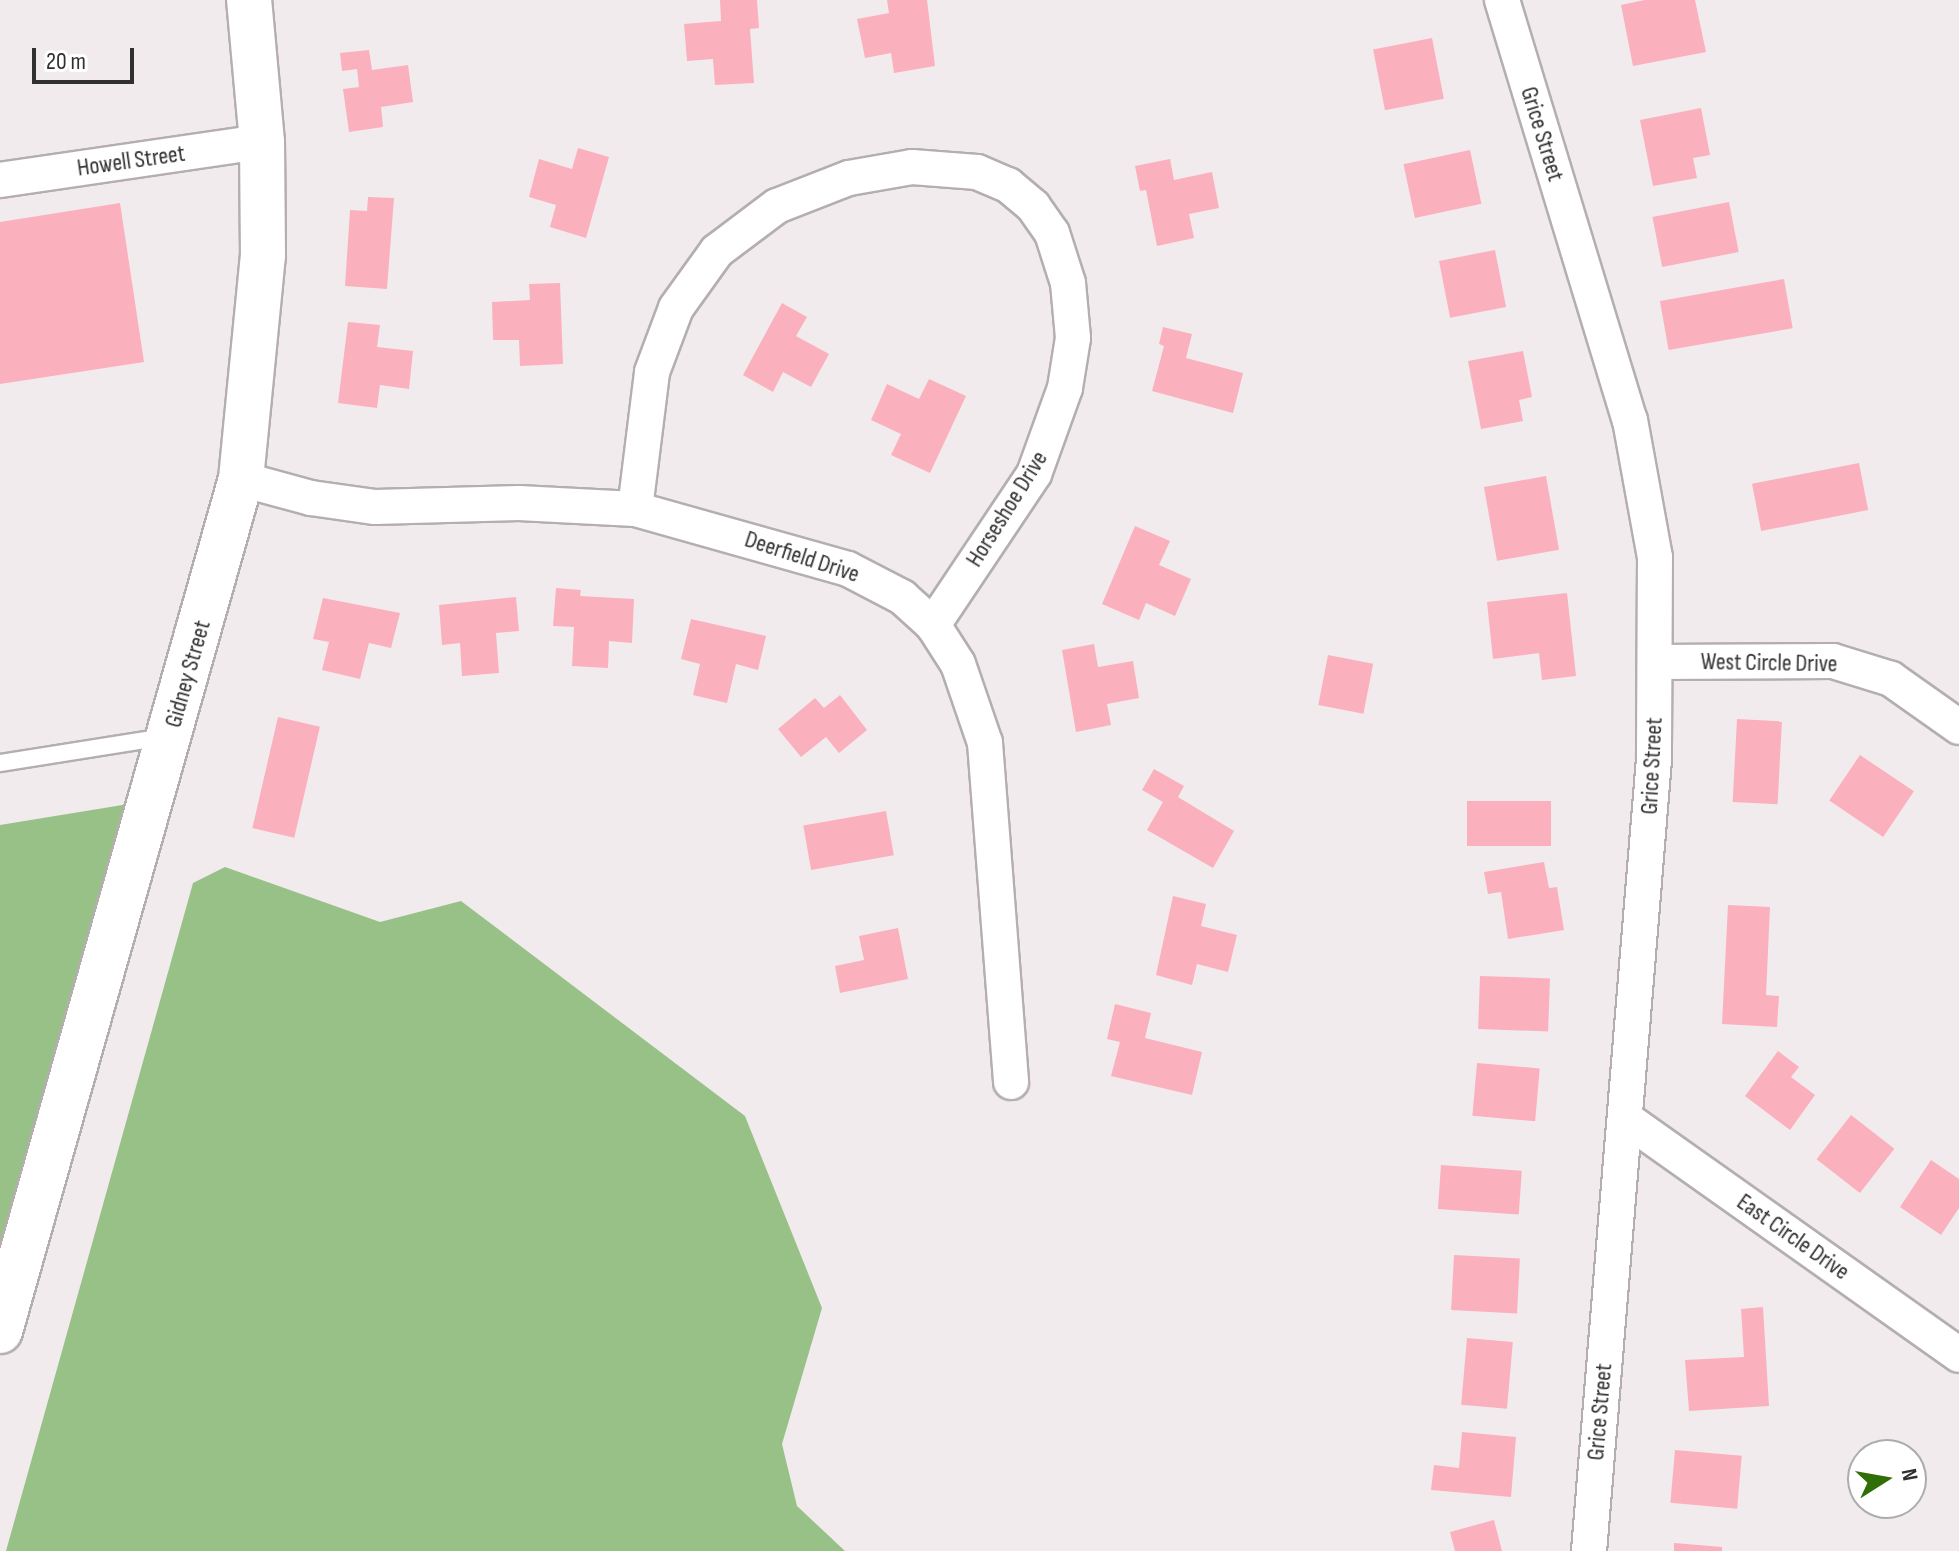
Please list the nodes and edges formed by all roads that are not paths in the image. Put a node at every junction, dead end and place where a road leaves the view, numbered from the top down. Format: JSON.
{"nodes":[{"id":1,"x":249,"y":0,"type":"edge"},
{"id":2,"x":1502,"y":0,"type":"edge"},
{"id":3,"x":262,"y":142,"type":"junction"},
{"id":4,"x":0,"y":180,"type":"edge"},
{"id":5,"x":241,"y":479,"type":"junction"},
{"id":6,"x":635,"y":509,"type":"junction"},
{"id":7,"x":933,"y":625,"type":"junction"},
{"id":8,"x":1657,"y":662,"type":"junction"},
{"id":9,"x":1959,"y":727,"type":"edge"},
{"id":10,"x":170,"y":736,"type":"junction"},
{"id":11,"x":0,"y":763,"type":"edge"},
{"id":12,"x":1011,"y":1082,"type":"dead end"},
{"id":13,"x":1626,"y":1119,"type":"junction"},
{"id":14,"x":0,"y":1331,"type":"edge"},
{"id":15,"x":1959,"y":1355,"type":"edge"},
{"id":16,"x":1589,"y":1551,"type":"edge"}],
"edges":[{"from":1,"to":3,"type":"street","name":"Gidney Street"},
{"from":2,"to":8,"type":"street","name":"Grice Street"},
{"from":3,"to":4,"type":"street","name":"Howell Street"},
{"from":3,"to":5,"type":"street","name":"Gidney Street"},
{"from":5,"to":6,"type":"street","name":"Deerfield Drive"},
{"from":5,"to":10,"type":"street","name":"Gidney Street"},
{"from":6,"to":7,"type":"street","name":"Deerfield Drive"},
{"from":6,"to":7,"type":"street","name":"Horseshoe Drive"},
{"from":7,"to":12,"type":"street","name":"Deerfield Drive"},
{"from":8,"to":9,"type":"street","name":"West Circle Drive"},
{"from":8,"to":13,"type":"street","name":"Grice Street"},
{"from":10,"to":11,"type":"lane"},
{"from":10,"to":14,"type":"street","name":"Gidney Street"},
{"from":13,"to":15,"type":"street","name":"East Circle Drive"},
{"from":13,"to":16,"type":"street","name":"Grice Street"}]}
